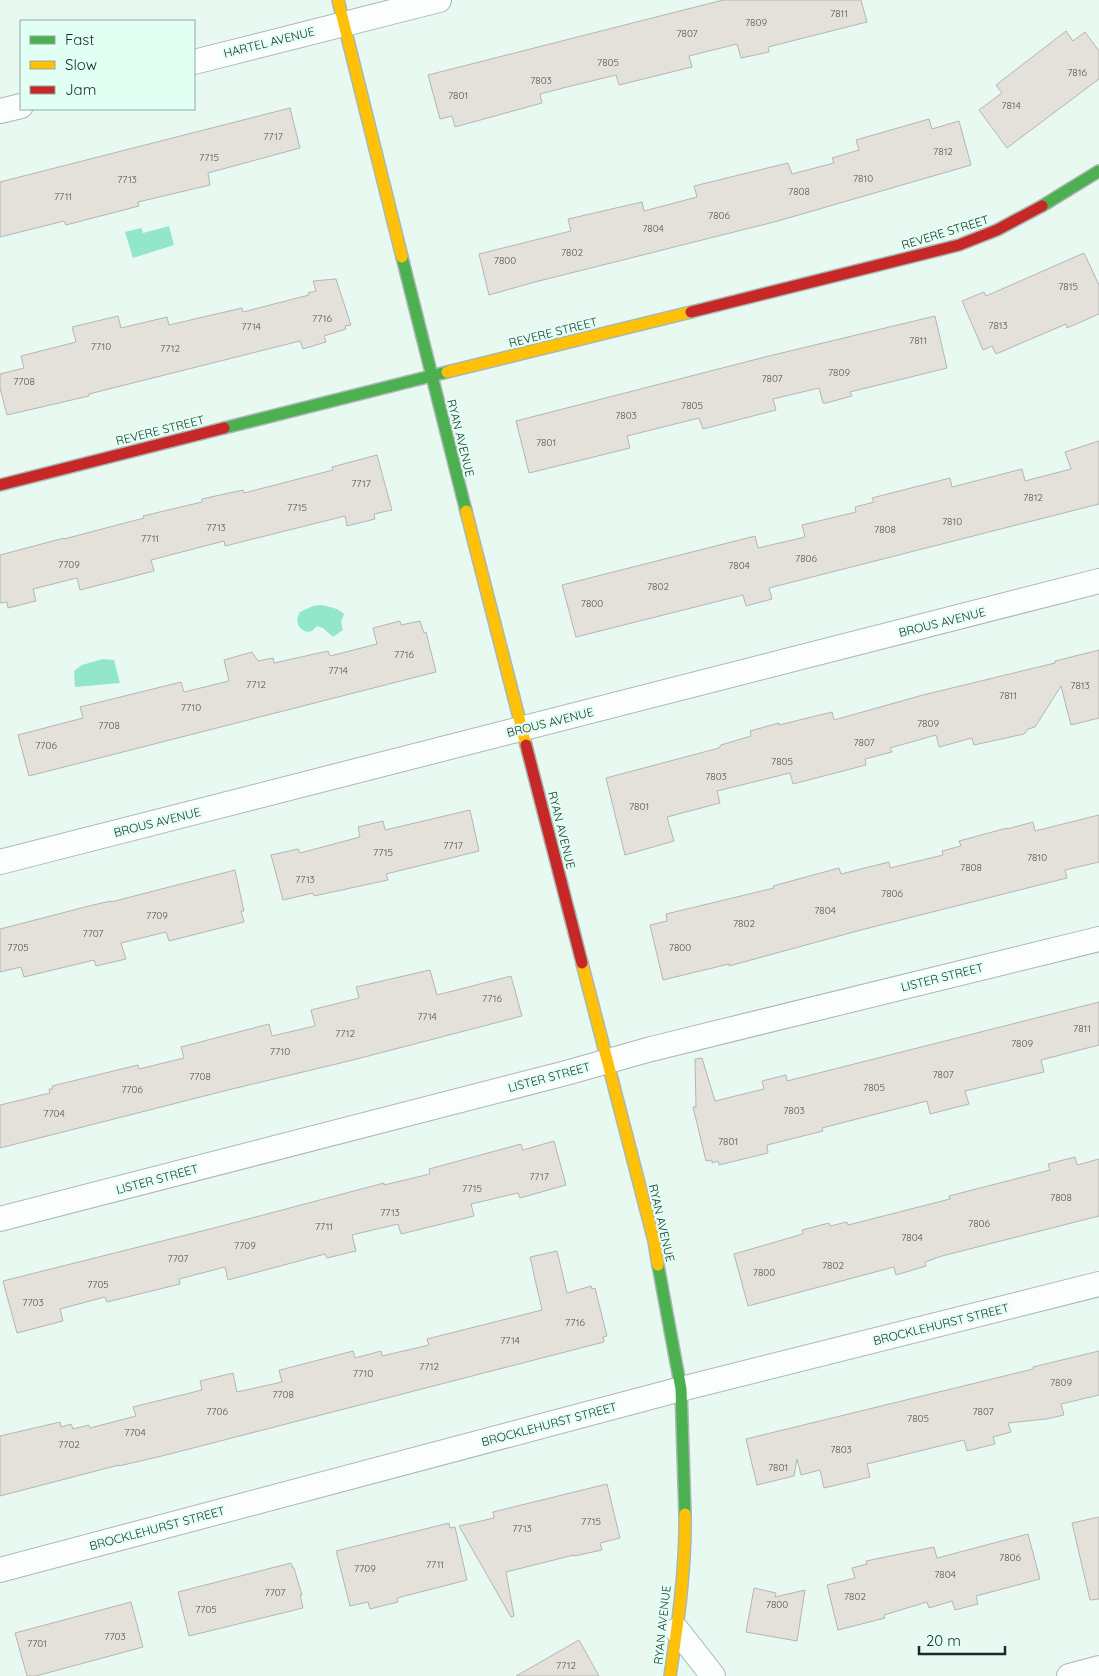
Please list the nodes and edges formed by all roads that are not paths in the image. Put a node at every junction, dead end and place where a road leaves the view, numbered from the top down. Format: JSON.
{"nodes":[{"id":1,"x":338,"y":0,"type":"edge"},
{"id":2,"x":438,"y":0,"type":"edge"},
{"id":3,"x":344,"y":23,"type":"junction"},
{"id":4,"x":195,"y":62,"type":"edge"},
{"id":5,"x":20,"y":106,"type":"edge"},
{"id":6,"x":0,"y":112,"type":"edge"},
{"id":7,"x":1099,"y":171,"type":"edge"},
{"id":8,"x":431,"y":376,"type":"junction"},
{"id":9,"x":0,"y":485,"type":"edge"},
{"id":10,"x":1099,"y":581,"type":"edge"},
{"id":11,"x":522,"y":730,"type":"junction"},
{"id":12,"x":0,"y":862,"type":"edge"},
{"id":13,"x":1099,"y":939,"type":"edge"},
{"id":14,"x":607,"y":1062,"type":"junction"},
{"id":15,"x":0,"y":1219,"type":"edge"},
{"id":16,"x":1099,"y":1284,"type":"edge"},
{"id":17,"x":681,"y":1389,"type":"junction"},
{"id":18,"x":0,"y":1570,"type":"edge"},
{"id":19,"x":677,"y":1630,"type":"junction"},
{"id":20,"x":1099,"y":1668,"type":"edge"},
{"id":21,"x":670,"y":1676,"type":"edge"},
{"id":22,"x":713,"y":1676,"type":"edge"},
{"id":23,"x":1069,"y":1676,"type":"edge"}],
"edges":[{"from":1,"to":3,"type":"street","name":"RYAN AVENUE"},
{"from":2,"to":3,"type":"street","name":"HARTEL AVENUE"},
{"from":3,"to":4,"type":"street","name":"HARTEL AVENUE"},
{"from":3,"to":8,"type":"street","name":"RYAN AVENUE"},
{"from":5,"to":6,"type":"street"},
{"from":7,"to":8,"type":"street","name":"REVERE STREET"},
{"from":8,"to":9,"type":"street","name":"REVERE STREET"},
{"from":8,"to":11,"type":"street","name":"RYAN AVENUE"},
{"from":10,"to":11,"type":"street","name":"BROUS AVENUE"},
{"from":11,"to":12,"type":"street","name":"BROUS AVENUE"},
{"from":11,"to":14,"type":"street","name":"RYAN AVENUE"},
{"from":13,"to":14,"type":"street","name":"LISTER STREET"},
{"from":14,"to":15,"type":"street","name":"LISTER STREET"},
{"from":14,"to":17,"type":"street","name":"RYAN AVENUE"},
{"from":16,"to":17,"type":"street","name":"BROCKLEHURST STREET"},
{"from":17,"to":18,"type":"street","name":"BROCKLEHURST STREET"},
{"from":17,"to":19,"type":"street","name":"RYAN AVENUE"},
{"from":19,"to":21,"type":"street","name":"RYAN AVENUE"},
{"from":19,"to":22,"type":"street"},
{"from":20,"to":23,"type":"street"}]}
